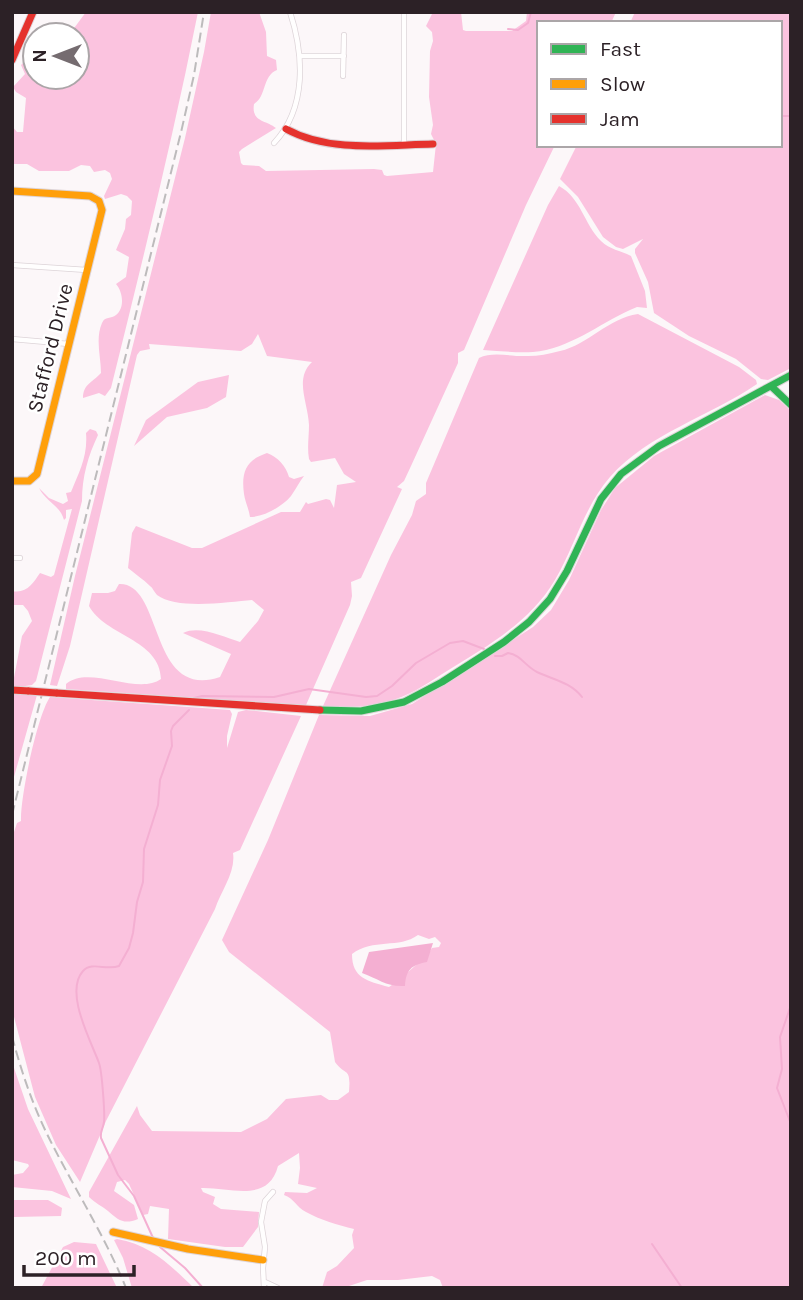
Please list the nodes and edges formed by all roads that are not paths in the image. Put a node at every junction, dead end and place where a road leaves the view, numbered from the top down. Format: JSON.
{"nodes":[{"id":1,"x":33,"y":12,"type":"edge"},
{"id":2,"x":290,"y":12,"type":"edge"},
{"id":3,"x":404,"y":12,"type":"edge"},
{"id":4,"x":344,"y":36,"type":"dead end"},
{"id":5,"x":300,"y":56,"type":"junction"},
{"id":6,"x":344,"y":56,"type":"junction"},
{"id":7,"x":12,"y":60,"type":"edge"},
{"id":8,"x":343,"y":76,"type":"dead end"},
{"id":9,"x":286,"y":129,"type":"junction"},
{"id":10,"x":274,"y":143,"type":"dead end"},
{"id":11,"x":404,"y":144,"type":"junction"},
{"id":12,"x":433,"y":144,"type":"dead end"},
{"id":13,"x":12,"y":191,"type":"edge"},
{"id":14,"x":12,"y":265,"type":"edge"},
{"id":15,"x":88,"y":270,"type":"junction"},
{"id":16,"x":12,"y":339,"type":"edge"},
{"id":17,"x":69,"y":344,"type":"junction"},
{"id":18,"x":791,"y":375,"type":"edge"},
{"id":19,"x":771,"y":386,"type":"junction"},
{"id":20,"x":791,"y":405,"type":"edge"},
{"id":21,"x":12,"y":481,"type":"edge"},
{"id":22,"x":12,"y":558,"type":"edge"},
{"id":23,"x":20,"y":558,"type":"dead end"},
{"id":24,"x":12,"y":690,"type":"edge"},
{"id":25,"x":273,"y":1192,"type":"dead end"},
{"id":26,"x":113,"y":1232,"type":"dead end"},
{"id":27,"x":263,"y":1260,"type":"junction"},
{"id":28,"x":265,"y":1285,"type":"edge"},
{"id":29,"x":278,"y":1288,"type":"edge"}],
"edges":[{"from":1,"to":7,"type":"street"},
{"from":2,"to":5,"type":"street"},
{"from":3,"to":11,"type":"street"},
{"from":4,"to":6,"type":"street"},
{"from":5,"to":6,"type":"street"},
{"from":5,"to":9,"type":"street"},
{"from":6,"to":8,"type":"street"},
{"from":9,"to":10,"type":"street"},
{"from":9,"to":11,"type":"street"},
{"from":11,"to":12,"type":"street"},
{"from":13,"to":15,"type":"street","name":"Stafford Drive"},
{"from":14,"to":15,"type":"street"},
{"from":15,"to":17,"type":"street","name":"Stafford Drive"},
{"from":16,"to":17,"type":"street"},
{"from":17,"to":21,"type":"street","name":"Stafford Drive"},
{"from":18,"to":19,"type":"street"},
{"from":19,"to":20,"type":"street"},
{"from":19,"to":24,"type":"street","bridge":true},
{"from":22,"to":23,"type":"street"},
{"from":25,"to":27,"type":"street"},
{"from":26,"to":27,"type":"street"},
{"from":27,"to":28,"type":"street"},
{"from":28,"to":29,"type":"street"}]}
